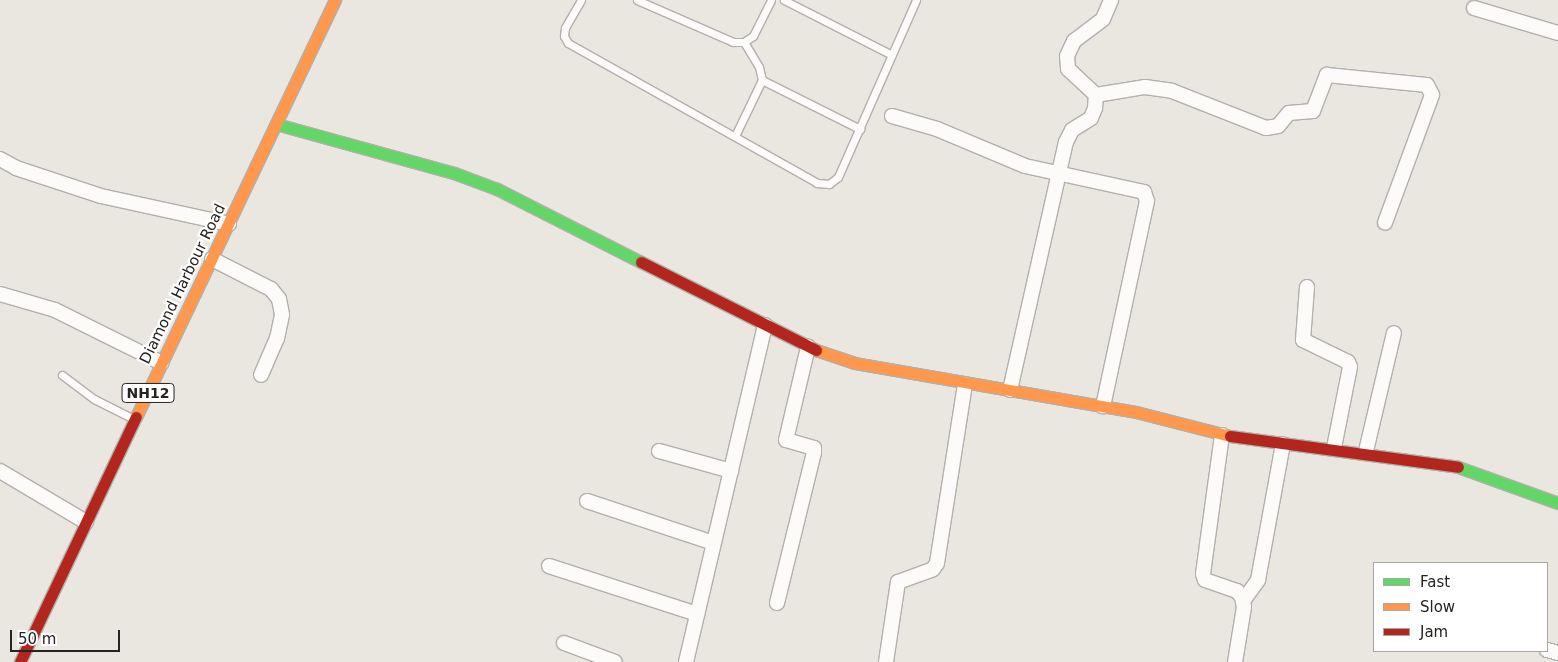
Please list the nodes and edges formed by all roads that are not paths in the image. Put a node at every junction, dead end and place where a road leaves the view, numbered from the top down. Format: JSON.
{"nodes":[{"id":1,"x":335,"y":0,"type":"edge"},
{"id":2,"x":581,"y":0,"type":"edge"},
{"id":3,"x":637,"y":0,"type":"edge"},
{"id":4,"x":771,"y":0,"type":"edge"},
{"id":5,"x":784,"y":0,"type":"edge"},
{"id":6,"x":916,"y":0,"type":"edge"},
{"id":7,"x":1111,"y":0,"type":"edge"},
{"id":8,"x":1474,"y":8,"type":"dead end"},
{"id":9,"x":1558,"y":33,"type":"edge"},
{"id":10,"x":744,"y":42,"type":"junction"},
{"id":11,"x":892,"y":55,"type":"junction"},
{"id":12,"x":762,"y":80,"type":"junction"},
{"id":13,"x":1096,"y":95,"type":"junction"},
{"id":14,"x":892,"y":116,"type":"dead end"},
{"id":15,"x":276,"y":124,"type":"junction"},
{"id":16,"x":860,"y":129,"type":"junction"},
{"id":17,"x":735,"y":136,"type":"junction"},
{"id":18,"x":0,"y":159,"type":"edge"},
{"id":19,"x":1059,"y":171,"type":"junction"},
{"id":20,"x":1385,"y":223,"type":"dead end"},
{"id":21,"x":229,"y":224,"type":"junction"},
{"id":22,"x":212,"y":259,"type":"junction"},
{"id":23,"x":1307,"y":288,"type":"dead end"},
{"id":24,"x":0,"y":294,"type":"edge"},
{"id":25,"x":765,"y":325,"type":"junction"},
{"id":26,"x":1394,"y":333,"type":"dead end"},
{"id":27,"x":808,"y":347,"type":"junction"},
{"id":28,"x":162,"y":363,"type":"junction"},
{"id":29,"x":62,"y":375,"type":"dead end"},
{"id":30,"x":261,"y":375,"type":"dead end"},
{"id":31,"x":965,"y":384,"type":"junction"},
{"id":32,"x":1010,"y":390,"type":"junction"},
{"id":33,"x":1103,"y":406,"type":"junction"},
{"id":34,"x":135,"y":420,"type":"junction"},
{"id":35,"x":1222,"y":435,"type":"junction"},
{"id":36,"x":1283,"y":444,"type":"junction"},
{"id":37,"x":1334,"y":448,"type":"junction"},
{"id":38,"x":659,"y":451,"type":"dead end"},
{"id":39,"x":1366,"y":451,"type":"junction"},
{"id":40,"x":0,"y":471,"type":"edge"},
{"id":41,"x":731,"y":471,"type":"junction"},
{"id":42,"x":587,"y":501,"type":"dead end"},
{"id":43,"x":1558,"y":503,"type":"edge"},
{"id":44,"x":86,"y":522,"type":"junction"},
{"id":45,"x":713,"y":543,"type":"junction"},
{"id":46,"x":549,"y":566,"type":"dead end"},
{"id":47,"x":1243,"y":601,"type":"junction"},
{"id":48,"x":777,"y":603,"type":"dead end"},
{"id":49,"x":697,"y":614,"type":"junction"},
{"id":50,"x":564,"y":643,"type":"dead end"},
{"id":51,"x":20,"y":662,"type":"edge"},
{"id":52,"x":615,"y":662,"type":"edge"},
{"id":53,"x":686,"y":662,"type":"edge"},
{"id":54,"x":886,"y":662,"type":"edge"},
{"id":55,"x":1235,"y":662,"type":"edge"}],
"edges":[{"from":1,"to":15,"type":"main road","name":"Diamond Harbour Road","number":"NH12"},
{"from":2,"to":17,"type":"lane"},
{"from":3,"to":10,"type":"lane"},
{"from":4,"to":10,"type":"lane"},
{"from":5,"to":11,"type":"lane"},
{"from":6,"to":11,"type":"lane"},
{"from":7,"to":13,"type":"street"},
{"from":8,"to":9,"type":"street"},
{"from":10,"to":12,"type":"lane"},
{"from":11,"to":16,"type":"lane"},
{"from":12,"to":16,"type":"lane"},
{"from":12,"to":17,"type":"lane"},
{"from":13,"to":19,"type":"street"},
{"from":13,"to":20,"type":"street"},
{"from":14,"to":19,"type":"street"},
{"from":15,"to":21,"type":"main road","name":"Diamond Harbour Road","number":"NH12"},
{"from":15,"to":25,"type":"main road"},
{"from":16,"to":17,"type":"lane"},
{"from":18,"to":21,"type":"street"},
{"from":19,"to":32,"type":"street"},
{"from":19,"to":33,"type":"street"},
{"from":21,"to":22,"type":"main road","name":"Diamond Harbour Road","number":"NH12"},
{"from":22,"to":28,"type":"main road","name":"Diamond Harbour Road","number":"NH12"},
{"from":22,"to":30,"type":"street"},
{"from":23,"to":37,"type":"street"},
{"from":24,"to":28,"type":"street"},
{"from":25,"to":27,"type":"main road"},
{"from":25,"to":41,"type":"street"},
{"from":26,"to":39,"type":"street"},
{"from":27,"to":31,"type":"main road"},
{"from":27,"to":48,"type":"street"},
{"from":28,"to":34,"type":"main road","name":"Diamond Harbour Road","number":"NH12"},
{"from":29,"to":34,"type":"lane"},
{"from":31,"to":32,"type":"main road"},
{"from":31,"to":54,"type":"street"},
{"from":32,"to":33,"type":"main road"},
{"from":33,"to":35,"type":"main road"},
{"from":34,"to":44,"type":"main road","name":"Diamond Harbour Road","number":"NH12"},
{"from":35,"to":36,"type":"main road"},
{"from":35,"to":47,"type":"street"},
{"from":36,"to":37,"type":"main road"},
{"from":36,"to":47,"type":"street"},
{"from":37,"to":39,"type":"main road"},
{"from":38,"to":41,"type":"street"},
{"from":39,"to":43,"type":"main road"},
{"from":40,"to":44,"type":"street"},
{"from":41,"to":45,"type":"street"},
{"from":42,"to":45,"type":"street"},
{"from":44,"to":51,"type":"main road","name":"Diamond Harbour Road","number":"NH12"},
{"from":45,"to":49,"type":"street"},
{"from":46,"to":49,"type":"street"},
{"from":47,"to":55,"type":"street"},
{"from":49,"to":53,"type":"street"},
{"from":50,"to":52,"type":"street"}]}
